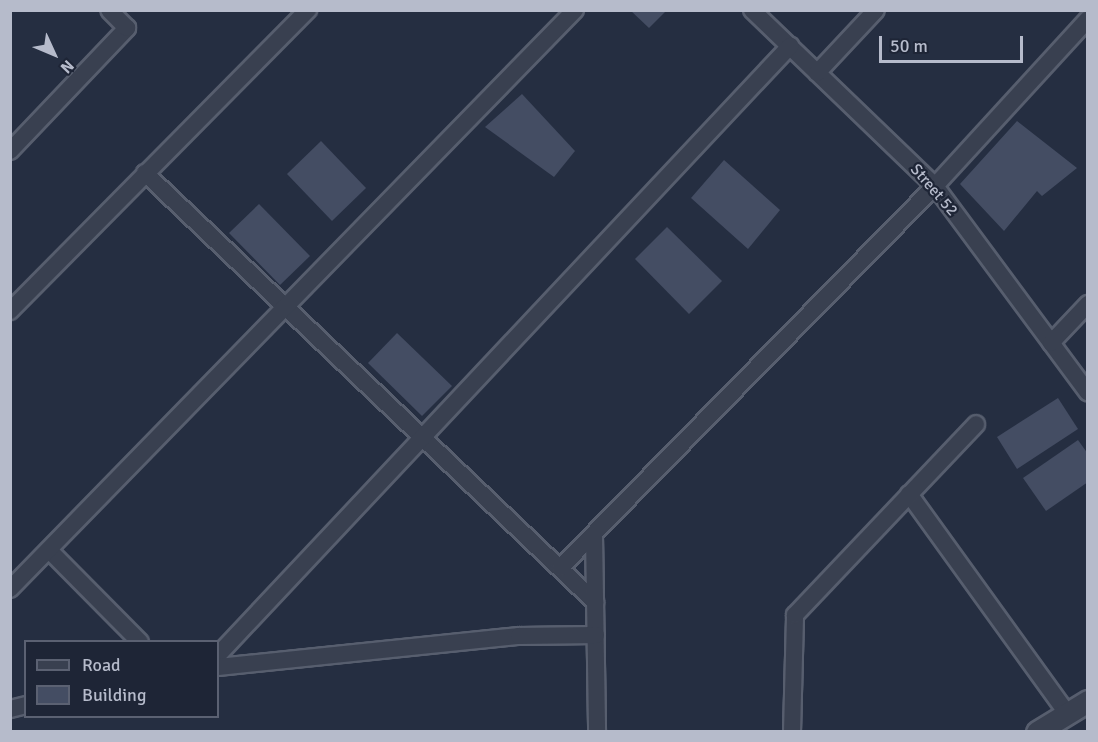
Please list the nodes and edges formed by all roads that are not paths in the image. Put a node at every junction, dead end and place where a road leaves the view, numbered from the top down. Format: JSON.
{"nodes":[{"id":1,"x":110,"y":10,"type":"edge"},
{"id":2,"x":308,"y":10,"type":"edge"},
{"id":3,"x":575,"y":10,"type":"edge"},
{"id":4,"x":752,"y":10,"type":"edge"},
{"id":5,"x":876,"y":10,"type":"edge"},
{"id":6,"x":1088,"y":19,"type":"edge"},
{"id":7,"x":790,"y":46,"type":"junction"},
{"id":8,"x":817,"y":73,"type":"junction"},
{"id":9,"x":10,"y":150,"type":"edge"},
{"id":10,"x":145,"y":173,"type":"junction"},
{"id":11,"x":935,"y":186,"type":"junction"},
{"id":12,"x":1088,"y":303,"type":"edge"},
{"id":13,"x":285,"y":307,"type":"junction"},
{"id":14,"x":10,"y":311,"type":"edge"},
{"id":15,"x":1052,"y":343,"type":"junction"},
{"id":16,"x":1088,"y":393,"type":"edge"},
{"id":17,"x":976,"y":424,"type":"dead end"},
{"id":18,"x":422,"y":437,"type":"junction"},
{"id":19,"x":909,"y":494,"type":"junction"},
{"id":20,"x":594,"y":535,"type":"junction"},
{"id":21,"x":49,"y":550,"type":"junction"},
{"id":22,"x":560,"y":568,"type":"junction"},
{"id":23,"x":10,"y":589,"type":"edge"},
{"id":24,"x":596,"y":602,"type":"junction"},
{"id":25,"x":596,"y":635,"type":"junction"},
{"id":26,"x":138,"y":640,"type":"edge"},
{"id":27,"x":219,"y":654,"type":"edge"},
{"id":28,"x":219,"y":667,"type":"edge"},
{"id":29,"x":1088,"y":701,"type":"edge"},
{"id":30,"x":1067,"y":713,"type":"junction"},
{"id":31,"x":597,"y":732,"type":"edge"},
{"id":32,"x":792,"y":732,"type":"edge"},
{"id":33,"x":1037,"y":732,"type":"edge"}],
"edges":[{"from":1,"to":9,"type":"street"},
{"from":2,"to":10,"type":"street"},
{"from":3,"to":13,"type":"street"},
{"from":4,"to":7,"type":"street","name":"Street 52"},
{"from":5,"to":8,"type":"street"},
{"from":6,"to":11,"type":"street"},
{"from":7,"to":8,"type":"street","name":"Street 52"},
{"from":7,"to":18,"type":"street"},
{"from":8,"to":11,"type":"street","name":"Street 52"},
{"from":10,"to":13,"type":"street"},
{"from":10,"to":14,"type":"street"},
{"from":11,"to":15,"type":"street","name":"Street 52"},
{"from":11,"to":20,"type":"street"},
{"from":12,"to":15,"type":"street"},
{"from":13,"to":18,"type":"street"},
{"from":13,"to":21,"type":"street"},
{"from":15,"to":16,"type":"street","name":"Street 52"},
{"from":17,"to":19,"type":"street"},
{"from":18,"to":22,"type":"street"},
{"from":18,"to":27,"type":"street"},
{"from":19,"to":30,"type":"street"},
{"from":19,"to":32,"type":"street"},
{"from":20,"to":22,"type":"street"},
{"from":20,"to":24,"type":"street"},
{"from":21,"to":23,"type":"street"},
{"from":21,"to":26,"type":"street"},
{"from":22,"to":24,"type":"street"},
{"from":24,"to":25,"type":"street"},
{"from":25,"to":28,"type":"street"},
{"from":25,"to":31,"type":"street"},
{"from":29,"to":30,"type":"street"},
{"from":30,"to":33,"type":"street"}]}
